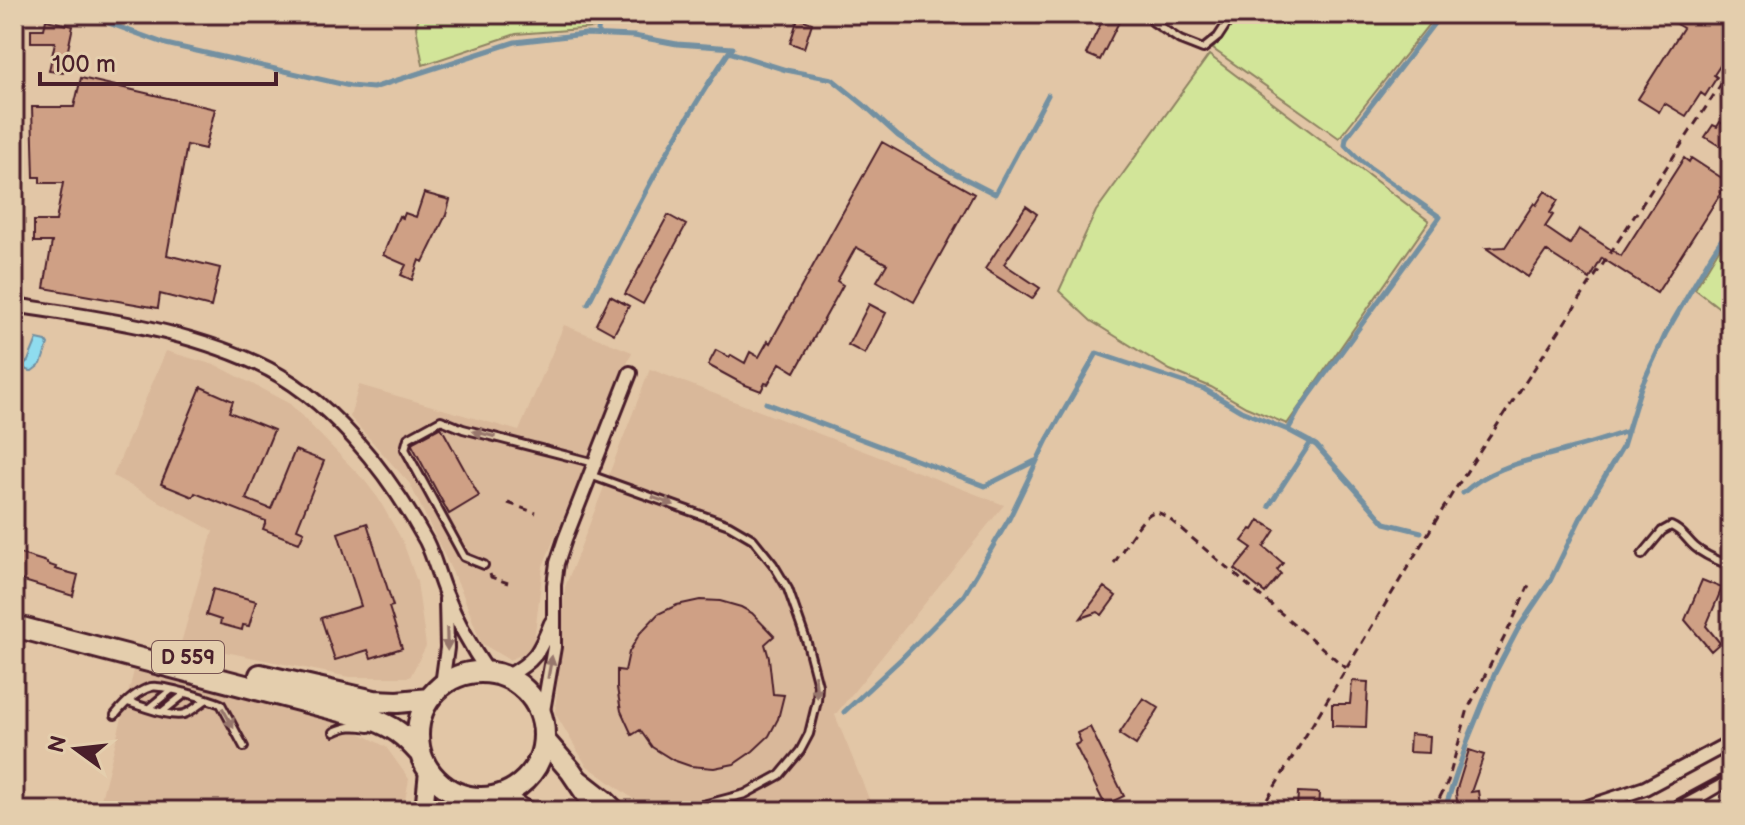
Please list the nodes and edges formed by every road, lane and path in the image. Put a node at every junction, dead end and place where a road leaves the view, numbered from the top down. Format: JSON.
{"nodes":[{"id":1,"x":1233,"y":14,"type":"edge"},
{"id":2,"x":1153,"y":22,"type":"dead end"},
{"id":3,"x":1731,"y":69,"type":"edge"},
{"id":4,"x":14,"y":305,"type":"edge"},
{"id":5,"x":630,"y":373,"type":"dead end"},
{"id":6,"x":592,"y":469,"type":"junction"},
{"id":7,"x":508,"y":503,"type":"dead end"},
{"id":8,"x":536,"y":513,"type":"dead end"},
{"id":9,"x":1642,"y":555,"type":"dead end"},
{"id":10,"x":1114,"y":563,"type":"dead end"},
{"id":11,"x":485,"y":564,"type":"joint"},
{"id":12,"x":1731,"y":566,"type":"edge"},
{"id":13,"x":508,"y":583,"type":"dead end"},
{"id":14,"x":1529,"y":585,"type":"dead end"},
{"id":15,"x":445,"y":592,"type":"junction"},
{"id":16,"x":14,"y":613,"type":"edge"},
{"id":17,"x":553,"y":617,"type":"junction"},
{"id":18,"x":14,"y":626,"type":"edge"},
{"id":19,"x":1346,"y":668,"type":"junction"},
{"id":20,"x":497,"y":674,"type":"junction"},
{"id":21,"x":171,"y":689,"type":"junction"},
{"id":22,"x":436,"y":692,"type":"junction"},
{"id":23,"x":186,"y":693,"type":"junction"},
{"id":24,"x":207,"y":699,"type":"junction"},
{"id":25,"x":128,"y":702,"type":"junction"},
{"id":26,"x":149,"y":708,"type":"junction"},
{"id":27,"x":162,"y":712,"type":"junction"},
{"id":28,"x":115,"y":715,"type":"dead end"},
{"id":29,"x":542,"y":717,"type":"junction"},
{"id":30,"x":376,"y":730,"type":"dead end"},
{"id":31,"x":334,"y":732,"type":"dead end"},
{"id":32,"x":391,"y":737,"type":"dead end"},
{"id":33,"x":544,"y":740,"type":"junction"},
{"id":34,"x":1731,"y":742,"type":"edge"},
{"id":35,"x":244,"y":747,"type":"dead end"},
{"id":36,"x":424,"y":762,"type":"junction"},
{"id":37,"x":571,"y":771,"type":"junction"},
{"id":38,"x":499,"y":796,"type":"junction"},
{"id":39,"x":1731,"y":798,"type":"edge"},
{"id":40,"x":468,"y":805,"type":"edge"},
{"id":41,"x":424,"y":811,"type":"edge"},
{"id":42,"x":524,"y":811,"type":"edge"},
{"id":43,"x":598,"y":811,"type":"edge"},
{"id":44,"x":620,"y":811,"type":"edge"},
{"id":45,"x":685,"y":811,"type":"edge"},
{"id":46,"x":1260,"y":811,"type":"edge"},
{"id":47,"x":1433,"y":811,"type":"edge"},
{"id":48,"x":1576,"y":811,"type":"edge"},
{"id":49,"x":1709,"y":811,"type":"edge"}],
"edges":[{"from":1,"to":2,"type":"lane"},
{"from":3,"to":19,"type":"path"},
{"from":4,"to":15,"type":"street"},
{"from":5,"to":6,"type":"street"},
{"from":6,"to":11,"type":"lane","one_way":true},
{"from":6,"to":17,"type":"street"},
{"from":6,"to":45,"type":"lane","one_way":true},
{"from":7,"to":8,"type":"path"},
{"from":9,"to":12,"type":"lane"},
{"from":10,"to":19,"type":"path"},
{"from":11,"to":13,"type":"path"},
{"from":14,"to":47,"type":"path"},
{"from":15,"to":20,"type":"street"},
{"from":15,"to":22,"type":"street","one_way":true},
{"from":16,"to":22,"type":"main road","number":"D 559"},
{"from":17,"to":20,"type":"street"},
{"from":29,"to":17,"type":"street","one_way":true},
{"from":18,"to":36,"type":"main road","number":"D 559"},
{"from":19,"to":46,"type":"path"},
{"from":20,"to":22,"type":"main road"},
{"from":20,"to":29,"type":"main road"},
{"from":21,"to":23,"type":"lane"},
{"from":21,"to":25,"type":"lane"},
{"from":21,"to":26,"type":"lane"},
{"from":22,"to":36,"type":"main road"},
{"from":23,"to":24,"type":"lane"},
{"from":23,"to":27,"type":"lane"},
{"from":24,"to":27,"type":"lane"},
{"from":24,"to":35,"type":"lane","one_way":true},
{"from":25,"to":26,"type":"lane"},
{"from":25,"to":28,"type":"lane"},
{"from":26,"to":27,"type":"lane"},
{"from":29,"to":33,"type":"main road"},
{"from":30,"to":31,"type":"lane"},
{"from":32,"to":36,"type":"lane"},
{"from":33,"to":37,"type":"main road"},
{"from":33,"to":38,"type":"main road"},
{"from":34,"to":48,"type":"street"},
{"from":36,"to":40,"type":"main road"},
{"from":36,"to":41,"type":"street"},
{"from":37,"to":43,"type":"main road"},
{"from":37,"to":44,"type":"street"},
{"from":38,"to":40,"type":"main road"},
{"from":38,"to":42,"type":"main road"},
{"from":39,"to":49,"type":"main road"}]}
